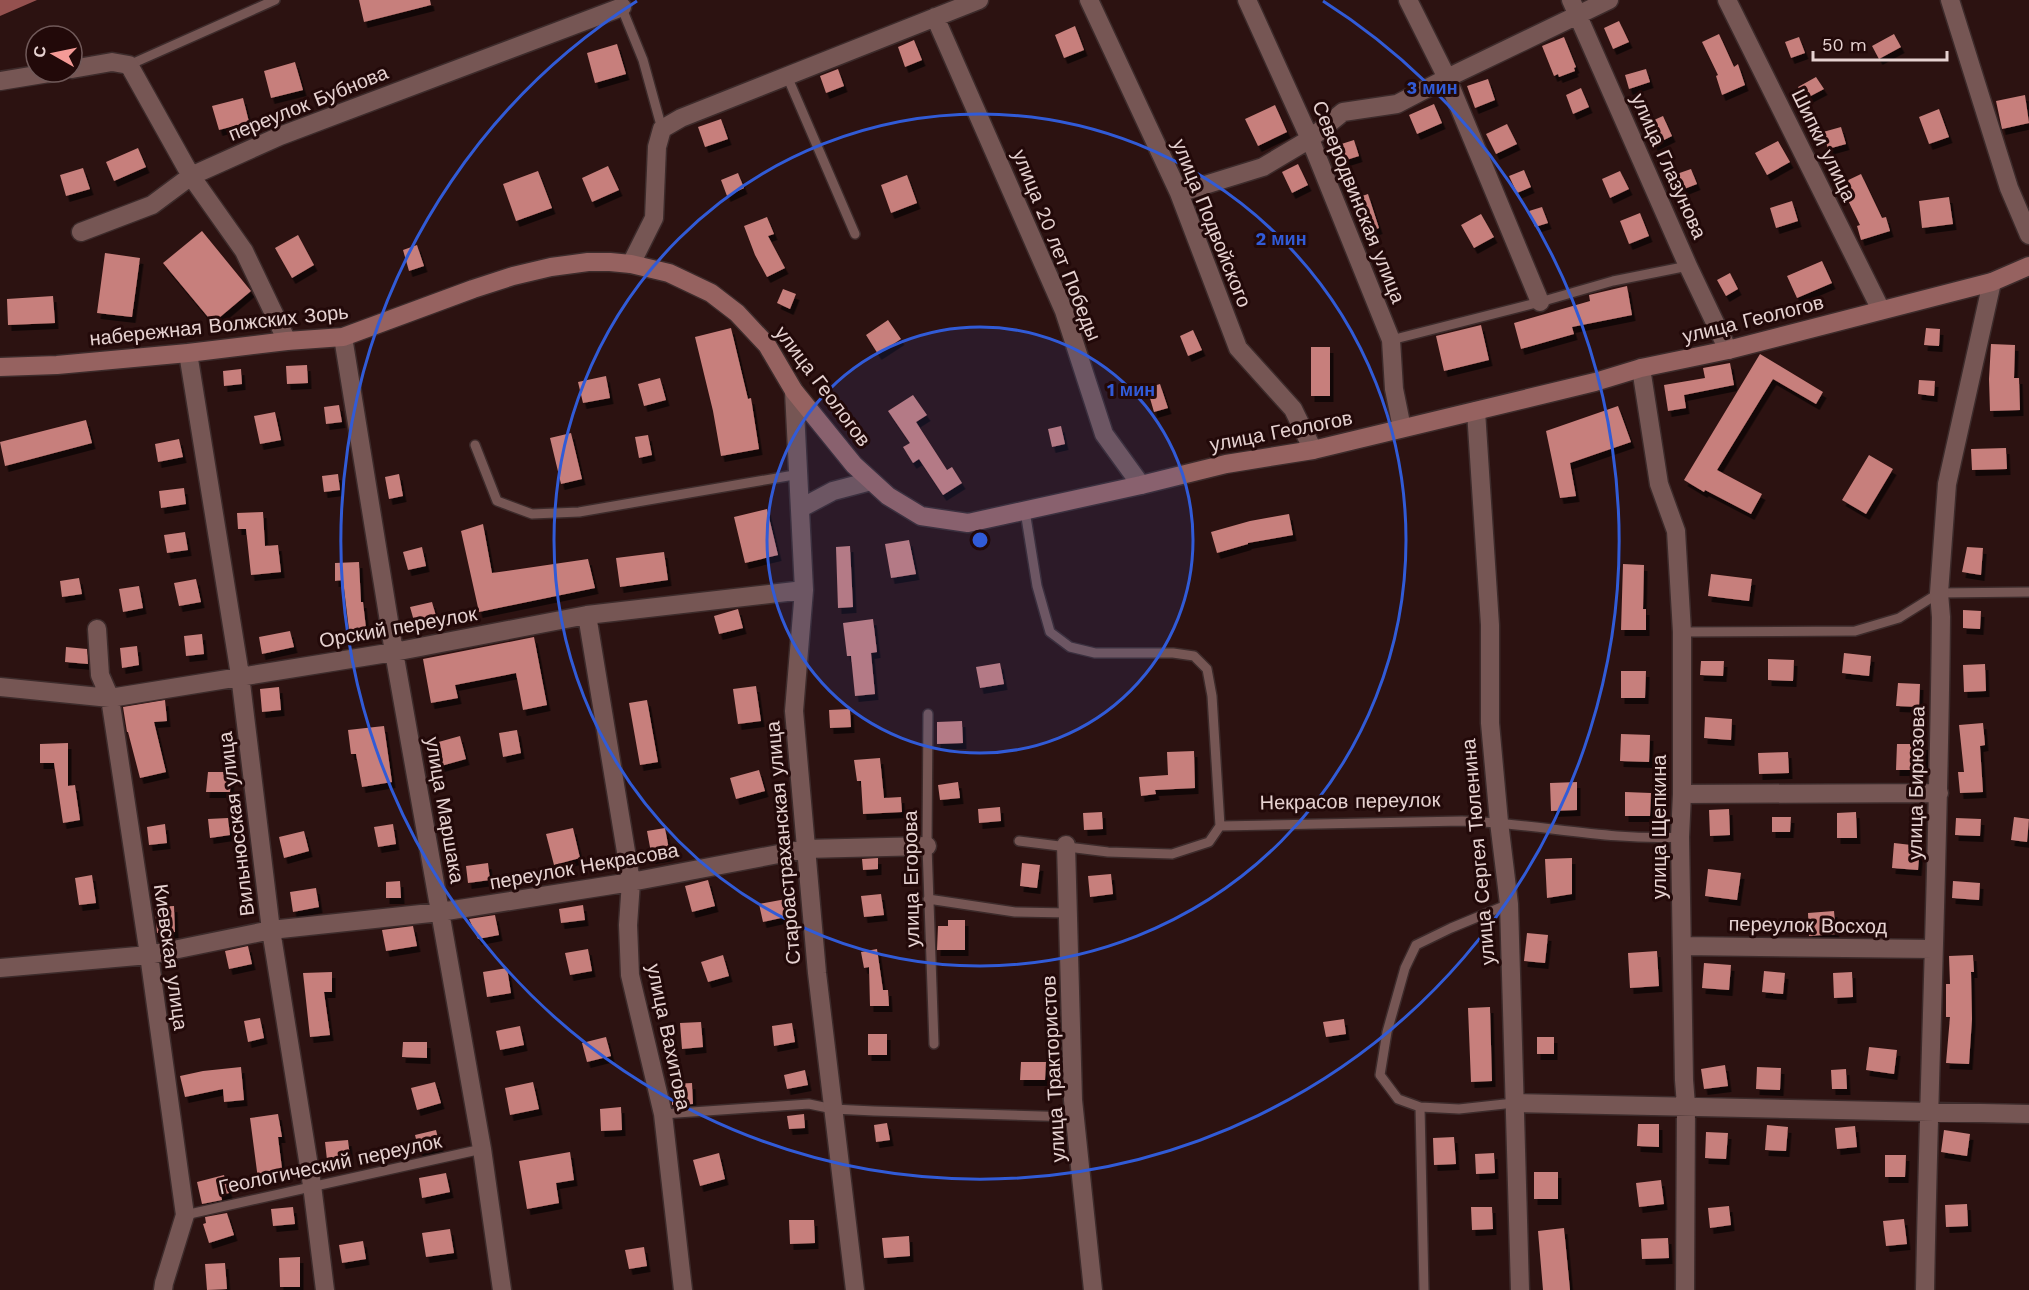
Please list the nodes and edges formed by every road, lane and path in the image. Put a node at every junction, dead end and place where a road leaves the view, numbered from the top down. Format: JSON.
{"nodes":[{"id":1,"x":274,"y":0,"type":"edge"},
{"id":2,"x":979,"y":0,"type":"edge"},
{"id":3,"x":1089,"y":0,"type":"edge"},
{"id":4,"x":1246,"y":0,"type":"edge"},
{"id":5,"x":1408,"y":0,"type":"edge"},
{"id":6,"x":1608,"y":0,"type":"edge"},
{"id":7,"x":1727,"y":0,"type":"edge"},
{"id":8,"x":1950,"y":0,"type":"edge"},
{"id":9,"x":620,"y":4,"type":"edge"},
{"id":10,"x":1574,"y":7,"type":"edge"},
{"id":11,"x":935,"y":17,"type":"junction"},
{"id":12,"x":129,"y":65,"type":"junction"},
{"id":13,"x":84,"y":67,"type":"edge"},
{"id":14,"x":787,"y":76,"type":"junction"},
{"id":15,"x":24,"y":77,"type":"edge"},
{"id":16,"x":1447,"y":78,"type":"junction"},
{"id":17,"x":0,"y":81,"type":"edge"},
{"id":18,"x":662,"y":129,"type":"junction"},
{"id":19,"x":1310,"y":139,"type":"junction"},
{"id":20,"x":191,"y":176,"type":"junction"},
{"id":21,"x":1179,"y":193,"type":"junction"},
{"id":22,"x":81,"y":232,"type":"dead end"},
{"id":23,"x":855,"y":234,"type":"dead end"},
{"id":24,"x":2029,"y":235,"type":"edge"},
{"id":25,"x":631,"y":264,"type":"junction"},
{"id":26,"x":1688,"y":266,"type":"junction"},
{"id":27,"x":2029,"y":266,"type":"edge"},
{"id":28,"x":1992,"y":282,"type":"junction"},
{"id":29,"x":1540,"y":303,"type":"junction"},
{"id":30,"x":1881,"y":310,"type":"junction"},
{"id":31,"x":343,"y":337,"type":"junction"},
{"id":32,"x":1391,"y":340,"type":"junction"},
{"id":33,"x":287,"y":341,"type":"junction"},
{"id":34,"x":1728,"y":350,"type":"junction"},
{"id":35,"x":188,"y":353,"type":"junction"},
{"id":36,"x":0,"y":367,"type":"edge"},
{"id":37,"x":1641,"y":368,"type":"junction"},
{"id":38,"x":794,"y":391,"type":"junction"},
{"id":39,"x":1476,"y":411,"type":"junction"},
{"id":40,"x":1402,"y":428,"type":"junction"},
{"id":41,"x":475,"y":445,"type":"dead end"},
{"id":42,"x":1313,"y":450,"type":"junction"},
{"id":43,"x":800,"y":474,"type":"junction"},
{"id":44,"x":871,"y":481,"type":"junction"},
{"id":45,"x":1141,"y":485,"type":"junction"},
{"id":46,"x":801,"y":508,"type":"junction"},
{"id":47,"x":1025,"y":511,"type":"junction"},
{"id":48,"x":804,"y":590,"type":"junction"},
{"id":49,"x":2029,"y":592,"type":"edge"},
{"id":50,"x":1939,"y":593,"type":"junction"},
{"id":51,"x":586,"y":615,"type":"junction"},
{"id":52,"x":97,"y":629,"type":"dead end"},
{"id":53,"x":1682,"y":632,"type":"junction"},
{"id":54,"x":394,"y":652,"type":"junction"},
{"id":55,"x":240,"y":675,"type":"junction"},
{"id":56,"x":0,"y":687,"type":"edge"},
{"id":57,"x":110,"y":698,"type":"junction"},
{"id":58,"x":928,"y":714,"type":"dead end"},
{"id":59,"x":1939,"y":793,"type":"junction"},
{"id":60,"x":1682,"y":794,"type":"junction"},
{"id":61,"x":1499,"y":822,"type":"junction"},
{"id":62,"x":1220,"y":826,"type":"junction"},
{"id":63,"x":1680,"y":837,"type":"junction"},
{"id":64,"x":1019,"y":841,"type":"dead end"},
{"id":65,"x":927,"y":846,"type":"junction"},
{"id":66,"x":1066,"y":846,"type":"junction"},
{"id":67,"x":805,"y":849,"type":"junction"},
{"id":68,"x":631,"y":882,"type":"junction"},
{"id":69,"x":928,"y":899,"type":"junction"},
{"id":70,"x":1509,"y":904,"type":"junction"},
{"id":71,"x":440,"y":912,"type":"junction"},
{"id":72,"x":1068,"y":914,"type":"junction"},
{"id":73,"x":271,"y":930,"type":"junction"},
{"id":74,"x":1682,"y":946,"type":"junction"},
{"id":75,"x":1933,"y":950,"type":"junction"},
{"id":76,"x":149,"y":955,"type":"junction"},
{"id":77,"x":0,"y":969,"type":"edge"},
{"id":78,"x":934,"y":1044,"type":"dead end"},
{"id":79,"x":1514,"y":1103,"type":"junction"},
{"id":80,"x":1686,"y":1105,"type":"junction"},
{"id":81,"x":1420,"y":1107,"type":"junction"},
{"id":82,"x":833,"y":1109,"type":"junction"},
{"id":83,"x":1928,"y":1111,"type":"junction"},
{"id":84,"x":663,"y":1114,"type":"junction"},
{"id":85,"x":2029,"y":1114,"type":"edge"},
{"id":86,"x":1075,"y":1118,"type":"junction"},
{"id":87,"x":482,"y":1149,"type":"junction"},
{"id":88,"x":312,"y":1185,"type":"junction"},
{"id":89,"x":185,"y":1215,"type":"junction"},
{"id":90,"x":163,"y":1290,"type":"edge"},
{"id":91,"x":325,"y":1290,"type":"edge"},
{"id":92,"x":502,"y":1290,"type":"edge"},
{"id":93,"x":683,"y":1290,"type":"edge"},
{"id":94,"x":855,"y":1290,"type":"edge"},
{"id":95,"x":1093,"y":1290,"type":"edge"},
{"id":96,"x":1424,"y":1290,"type":"edge"},
{"id":97,"x":1520,"y":1290,"type":"edge"},
{"id":98,"x":1685,"y":1290,"type":"edge"},
{"id":99,"x":1925,"y":1290,"type":"edge"}],
"edges":[{"from":1,"to":12,"type":"lane"},
{"from":2,"to":11,"type":"street"},
{"from":3,"to":21,"type":"street","name":"улица Подвойского"},
{"from":4,"to":19,"type":"street","name":"Северодвинская улица"},
{"from":5,"to":16,"type":"street"},
{"from":6,"to":10,"type":"street"},
{"from":7,"to":30,"type":"street","name":"Шипки улица"},
{"from":8,"to":24,"type":"street"},
{"from":9,"to":18,"type":"lane"},
{"from":9,"to":20,"type":"street","name":"переулок Бубнова"},
{"from":10,"to":16,"type":"street"},
{"from":10,"to":26,"type":"street","name":"улица Глазунова"},
{"from":11,"to":14,"type":"street"},
{"from":11,"to":45,"type":"street","name":"улица 20 лет Победы"},
{"from":12,"to":13,"type":"street"},
{"from":12,"to":20,"type":"street"},
{"from":14,"to":18,"type":"street"},
{"from":14,"to":23,"type":"lane"},
{"from":15,"to":17,"type":"street"},
{"from":16,"to":19,"type":"street"},
{"from":16,"to":29,"type":"street"},
{"from":18,"to":25,"type":"street"},
{"from":19,"to":21,"type":"street"},
{"from":19,"to":32,"type":"street","name":"Северодвинская улица"},
{"from":20,"to":22,"type":"street","name":"переулок Бубнова"},
{"from":20,"to":33,"type":"street"},
{"from":21,"to":42,"type":"street","name":"улица Подвойского"},
{"from":25,"to":31,"type":"street","name":"набережная Волжских Зорь"},
{"from":25,"to":38,"type":"street","name":"улица Геологов"},
{"from":26,"to":29,"type":"lane"},
{"from":26,"to":34,"type":"street","name":"улица Глазунова"},
{"from":27,"to":28,"type":"street","name":"улица Геологов"},
{"from":28,"to":30,"type":"street","name":"улица Геологов"},
{"from":28,"to":50,"type":"street","name":"улица Бирюзова"},
{"from":29,"to":32,"type":"lane"},
{"from":30,"to":34,"type":"street","name":"улица Геологов"},
{"from":31,"to":33,"type":"street","name":"набережная Волжских Зорь"},
{"from":31,"to":54,"type":"street","name":"улица Маршака"},
{"from":32,"to":40,"type":"street","name":"Северодвинская улица"},
{"from":33,"to":35,"type":"street","name":"набережная Волжских Зорь"},
{"from":34,"to":37,"type":"street","name":"улица Геологов"},
{"from":35,"to":36,"type":"street","name":"набережная Волжских Зорь"},
{"from":35,"to":55,"type":"street","name":"Вильнюсская улица"},
{"from":37,"to":39,"type":"street","name":"улица Геологов"},
{"from":37,"to":53,"type":"street","name":"улица Щепкина"},
{"from":38,"to":43,"type":"street","name":"Староастраханская улица"},
{"from":38,"to":44,"type":"street","name":"улица Геологов"},
{"from":39,"to":40,"type":"street","name":"улица Геологов"},
{"from":39,"to":61,"type":"street","name":"улица Сергея Тюленина"},
{"from":40,"to":42,"type":"street","name":"улица Геологов"},
{"from":41,"to":43,"type":"lane"},
{"from":42,"to":45,"type":"street","name":"улица Геологов"},
{"from":43,"to":46,"type":"street","name":"Староастраханская улица"},
{"from":44,"to":46,"type":"street"},
{"from":44,"to":47,"type":"street","name":"улица Геологов"},
{"from":45,"to":47,"type":"street","name":"улица Геологов"},
{"from":46,"to":48,"type":"street","name":"Староастраханская улица"},
{"from":47,"to":62,"type":"lane"},
{"from":48,"to":51,"type":"street","name":"Орский переулок"},
{"from":48,"to":67,"type":"street","name":"Староастраханская улица"},
{"from":49,"to":50,"type":"lane"},
{"from":50,"to":53,"type":"lane"},
{"from":50,"to":59,"type":"street","name":"улица Бирюзова"},
{"from":51,"to":54,"type":"street","name":"Орский переулок"},
{"from":51,"to":68,"type":"street","name":"улица Вахитова"},
{"from":52,"to":57,"type":"street","name":"Киевская улица"},
{"from":53,"to":60,"type":"street","name":"улица Щепкина"},
{"from":54,"to":55,"type":"street","name":"Орский переулок"},
{"from":54,"to":71,"type":"street","name":"улица Маршака"},
{"from":55,"to":57,"type":"street","name":"Орский переулок"},
{"from":55,"to":73,"type":"street","name":"Вильнюсская улица"},
{"from":56,"to":57,"type":"street","name":"Орский переулок"},
{"from":57,"to":76,"type":"street","name":"Киевская улица"},
{"from":58,"to":65,"type":"lane","name":"улица Егорова"},
{"from":59,"to":60,"type":"street"},
{"from":59,"to":75,"type":"street","name":"улица Бирюзова"},
{"from":60,"to":63,"type":"street","name":"улица Щепкина"},
{"from":61,"to":62,"type":"lane","name":"Некрасов переулок"},
{"from":61,"to":63,"type":"lane","name":"Некрасов переулок"},
{"from":61,"to":70,"type":"street","name":"улица Сергея Тюленина"},
{"from":62,"to":66,"type":"lane"},
{"from":63,"to":74,"type":"street","name":"улица Щепкина"},
{"from":64,"to":66,"type":"lane"},
{"from":65,"to":67,"type":"street","name":"переулок Некрасова"},
{"from":65,"to":69,"type":"lane","name":"улица Егорова"},
{"from":66,"to":72,"type":"street","name":"улица Трактористов"},
{"from":67,"to":68,"type":"street","name":"переулок Некрасова"},
{"from":67,"to":82,"type":"street","name":"Староастраханская улица"},
{"from":68,"to":71,"type":"street","name":"переулок Некрасова"},
{"from":68,"to":84,"type":"street","name":"улица Вахитова"},
{"from":69,"to":72,"type":"lane"},
{"from":69,"to":78,"type":"lane","name":"улица Егорова"},
{"from":70,"to":79,"type":"street","name":"улица Сергея Тюленина"},
{"from":70,"to":81,"type":"lane"},
{"from":71,"to":73,"type":"street","name":"переулок Некрасова"},
{"from":71,"to":87,"type":"street","name":"улица Маршака"},
{"from":72,"to":86,"type":"street","name":"улица Трактористов"},
{"from":73,"to":76,"type":"street","name":"переулок Некрасова"},
{"from":73,"to":88,"type":"street","name":"Вильнюсская улица"},
{"from":74,"to":75,"type":"street","name":"переулок Восход"},
{"from":74,"to":80,"type":"street","name":"улица Щепкина"},
{"from":75,"to":83,"type":"street","name":"улица Бирюзова"},
{"from":76,"to":77,"type":"street","name":"переулок Некрасова"},
{"from":76,"to":89,"type":"street","name":"Киевская улица"},
{"from":79,"to":80,"type":"street"},
{"from":79,"to":81,"type":"lane"},
{"from":79,"to":97,"type":"street","name":"улица Сергея Тюленина"},
{"from":80,"to":83,"type":"street"},
{"from":80,"to":98,"type":"street","name":"улица Щепкина"},
{"from":81,"to":96,"type":"lane"},
{"from":82,"to":84,"type":"lane"},
{"from":82,"to":86,"type":"lane"},
{"from":82,"to":94,"type":"street","name":"Староастраханская улица"},
{"from":83,"to":85,"type":"street"},
{"from":83,"to":99,"type":"street","name":"улица Бирюзова"},
{"from":84,"to":93,"type":"street","name":"улица Вахитова"},
{"from":86,"to":95,"type":"street","name":"улица Трактористов"},
{"from":87,"to":88,"type":"lane","name":"Геологический переулок"},
{"from":87,"to":92,"type":"street","name":"улица Маршака"},
{"from":88,"to":89,"type":"lane","name":"Геологический переулок"},
{"from":88,"to":91,"type":"street","name":"Вильнюсская улица"},
{"from":89,"to":90,"type":"street","name":"Киевская улица"}]}
